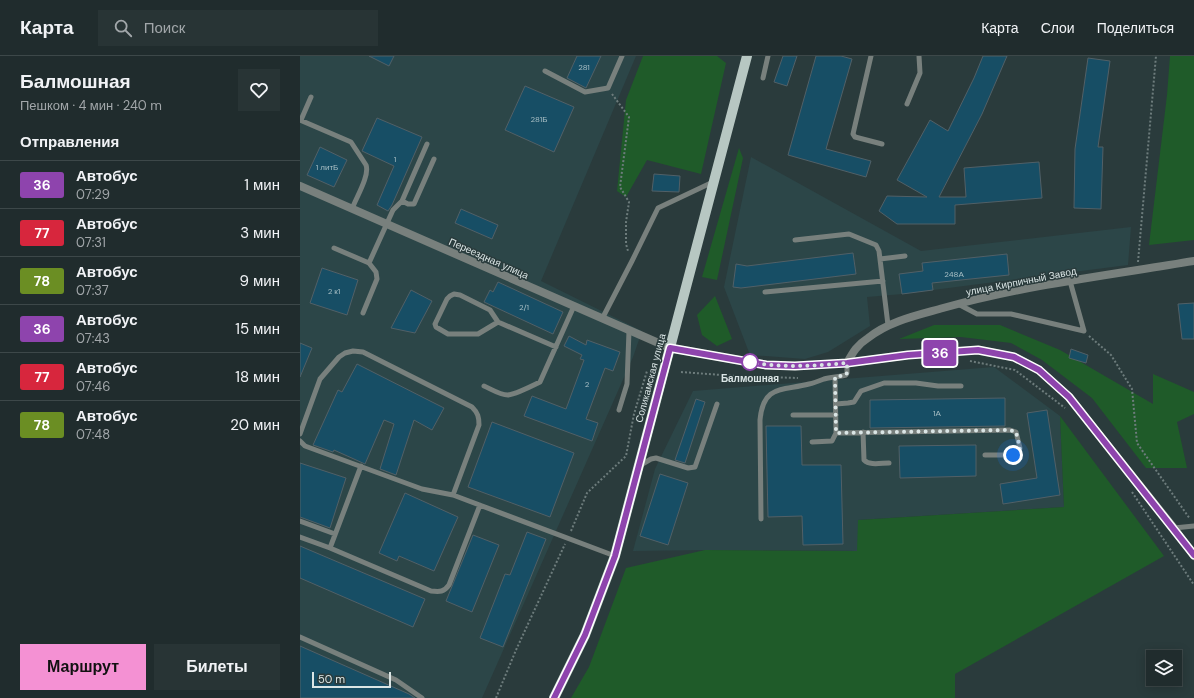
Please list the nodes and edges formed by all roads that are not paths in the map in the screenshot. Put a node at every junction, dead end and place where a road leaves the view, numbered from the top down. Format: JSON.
{"nodes":[{"id":1,"x":622,"y":56,"type":"edge"},
{"id":2,"x":768,"y":56,"type":"edge"},
{"id":3,"x":871,"y":56,"type":"edge"},
{"id":4,"x":919,"y":56,"type":"edge"},
{"id":5,"x":746,"y":57,"type":"edge"},
{"id":6,"x":545,"y":72,"type":"dead end"},
{"id":7,"x":763,"y":78,"type":"dead end"},
{"id":8,"x":311,"y":97,"type":"dead end"},
{"id":9,"x":907,"y":104,"type":"dead end"},
{"id":10,"x":300,"y":120,"type":"edge"},
{"id":11,"x":427,"y":144,"type":"dead end"},
{"id":12,"x":882,"y":144,"type":"dead end"},
{"id":13,"x":434,"y":159,"type":"dead end"},
{"id":14,"x":714,"y":181,"type":"junction"},
{"id":15,"x":300,"y":186,"type":"edge"},
{"id":16,"x":402,"y":201,"type":"junction"},
{"id":17,"x":352,"y":209,"type":"junction"},
{"id":18,"x":387,"y":224,"type":"junction"},
{"id":19,"x":795,"y":240,"type":"dead end"},
{"id":20,"x":334,"y":248,"type":"dead end"},
{"id":21,"x":905,"y":256,"type":"dead end"},
{"id":22,"x":880,"y":259,"type":"junction"},
{"id":23,"x":1194,"y":261,"type":"edge"},
{"id":24,"x":370,"y":263,"type":"junction"},
{"id":25,"x":883,"y":281,"type":"junction"},
{"id":26,"x":1070,"y":281,"type":"junction"},
{"id":27,"x":765,"y":292,"type":"dead end"},
{"id":28,"x":957,"y":304,"type":"junction"},
{"id":29,"x":574,"y":306,"type":"junction"},
{"id":30,"x":363,"y":313,"type":"dead end"},
{"id":31,"x":602,"y":319,"type":"junction"},
{"id":32,"x":498,"y":322,"type":"junction"},
{"id":33,"x":888,"y":325,"type":"junction"},
{"id":34,"x":629,"y":331,"type":"junction"},
{"id":35,"x":556,"y":347,"type":"junction"},
{"id":36,"x":670,"y":348,"type":"junction"},
{"id":37,"x":847,"y":363,"type":"junction"},
{"id":38,"x":835,"y":377,"type":"junction"},
{"id":39,"x":484,"y":386,"type":"dead end"},
{"id":40,"x":961,"y":386,"type":"dead end"},
{"id":41,"x":717,"y":404,"type":"dead end"},
{"id":42,"x":836,"y":404,"type":"junction"},
{"id":43,"x":619,"y":410,"type":"dead end"},
{"id":44,"x":793,"y":415,"type":"dead end"},
{"id":45,"x":836,"y":415,"type":"junction"},
{"id":46,"x":863,"y":432,"type":"junction"},
{"id":47,"x":836,"y":433,"type":"junction"},
{"id":48,"x":300,"y":434,"type":"edge"},
{"id":49,"x":300,"y":440,"type":"edge"},
{"id":50,"x":812,"y":442,"type":"dead end"},
{"id":51,"x":984,"y":455,"type":"dead end"},
{"id":52,"x":889,"y":463,"type":"dead end"},
{"id":53,"x":361,"y":466,"type":"junction"},
{"id":54,"x":638,"y":467,"type":"junction"},
{"id":55,"x":453,"y":494,"type":"junction"},
{"id":56,"x":480,"y":505,"type":"junction"},
{"id":57,"x":761,"y":519,"type":"dead end"},
{"id":58,"x":300,"y":521,"type":"edge"},
{"id":59,"x":1194,"y":526,"type":"edge"},
{"id":60,"x":1174,"y":528,"type":"junction"},
{"id":61,"x":335,"y":534,"type":"junction"},
{"id":62,"x":300,"y":537,"type":"edge"},
{"id":63,"x":330,"y":548,"type":"junction"},
{"id":64,"x":1194,"y":555,"type":"edge"},
{"id":65,"x":615,"y":556,"type":"junction"},
{"id":66,"x":300,"y":637,"type":"edge"},
{"id":67,"x":422,"y":698,"type":"edge"},
{"id":68,"x":554,"y":698,"type":"edge"}],
"edges":[{"from":1,"to":6,"type":"lane"},
{"from":2,"to":7,"type":"lane"},
{"from":3,"to":12,"type":"lane"},
{"from":4,"to":9,"type":"lane"},
{"from":5,"to":14,"type":"main road","name":"Соликамская улица"},
{"from":8,"to":10,"type":"lane"},
{"from":10,"to":17,"type":"lane"},
{"from":11,"to":16,"type":"lane"},
{"from":13,"to":16,"type":"lane"},
{"from":14,"to":31,"type":"lane"},
{"from":14,"to":36,"type":"main road","name":"Соликамская улица"},
{"from":15,"to":17,"type":"street","name":"Переездная улица"},
{"from":16,"to":18,"type":"lane"},
{"from":17,"to":18,"type":"street","name":"Переездная улица"},
{"from":18,"to":24,"type":"lane"},
{"from":18,"to":29,"type":"street","name":"Переездная улица"},
{"from":19,"to":22,"type":"lane"},
{"from":20,"to":24,"type":"lane"},
{"from":21,"to":22,"type":"lane"},
{"from":22,"to":25,"type":"lane"},
{"from":23,"to":26,"type":"street","name":"улица Кирпичный Завод"},
{"from":24,"to":30,"type":"lane"},
{"from":25,"to":27,"type":"lane"},
{"from":25,"to":33,"type":"lane"},
{"from":26,"to":28,"type":"street","name":"улица Кирпичный Завод"},
{"from":26,"to":28,"type":"lane"},
{"from":28,"to":33,"type":"street","name":"улица Кирпичный Завод"},
{"from":29,"to":31,"type":"street","name":"Переездная улица"},
{"from":29,"to":35,"type":"lane"},
{"from":31,"to":34,"type":"street","name":"Переездная улица"},
{"from":32,"to":32,"type":"lane"},
{"from":32,"to":35,"type":"lane"},
{"from":33,"to":37,"type":"street","name":"улица Кирпичный Завод"},
{"from":34,"to":36,"type":"street","name":"Переездная улица"},
{"from":34,"to":43,"type":"lane"},
{"from":35,"to":39,"type":"lane"},
{"from":36,"to":37,"type":"street","name":"Переездная улица"},
{"from":36,"to":54,"type":"main road","name":"Соликамская улица"},
{"from":37,"to":38,"type":"lane"},
{"from":37,"to":60,"type":"street","name":"Переездная улица"},
{"from":38,"to":42,"type":"lane"},
{"from":38,"to":57,"type":"lane"},
{"from":40,"to":42,"type":"lane"},
{"from":41,"to":54,"type":"lane"},
{"from":42,"to":45,"type":"lane"},
{"from":44,"to":45,"type":"lane"},
{"from":45,"to":47,"type":"lane"},
{"from":46,"to":47,"type":"lane"},
{"from":46,"to":51,"type":"lane"},
{"from":46,"to":52,"type":"lane"},
{"from":47,"to":50,"type":"lane"},
{"from":48,"to":55,"type":"lane"},
{"from":49,"to":53,"type":"lane"},
{"from":53,"to":55,"type":"lane"},
{"from":53,"to":61,"type":"lane"},
{"from":54,"to":65,"type":"main road","name":"Соликамская улица"},
{"from":55,"to":56,"type":"lane"},
{"from":56,"to":63,"type":"lane"},
{"from":56,"to":65,"type":"lane"},
{"from":58,"to":61,"type":"lane"},
{"from":59,"to":60,"type":"lane"},
{"from":60,"to":64,"type":"street","name":"Переездная улица"},
{"from":61,"to":63,"type":"lane"},
{"from":62,"to":63,"type":"lane"},
{"from":65,"to":68,"type":"main road","name":"Соликамская улица"},
{"from":66,"to":67,"type":"lane"}]}
